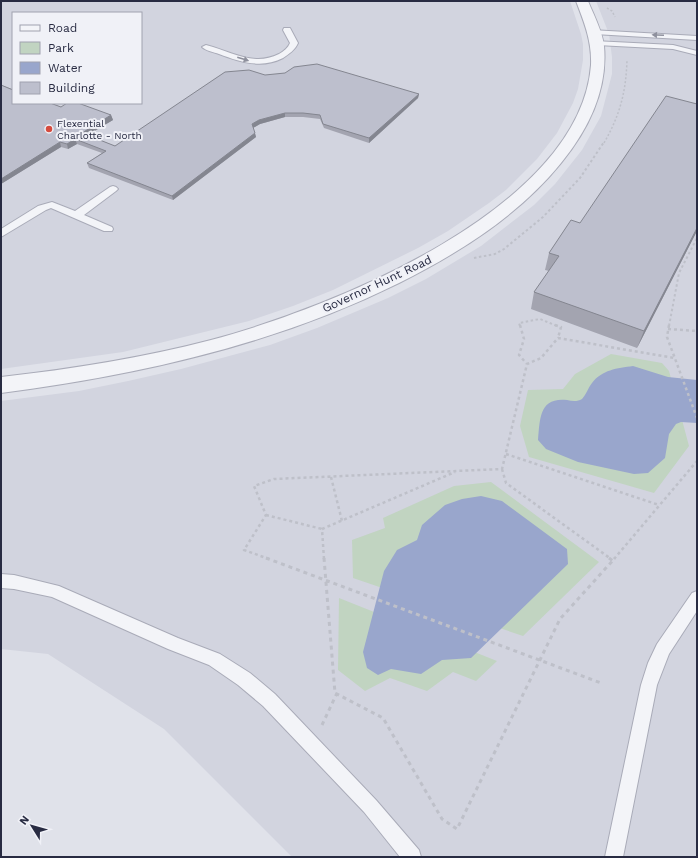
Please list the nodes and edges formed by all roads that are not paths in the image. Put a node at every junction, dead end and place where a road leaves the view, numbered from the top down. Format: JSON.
{"nodes":[{"id":1,"x":582,"y":1,"type":"edge"},
{"id":2,"x":287,"y":30,"type":"dead end"},
{"id":3,"x":595,"y":38,"type":"junction"},
{"id":4,"x":697,"y":38,"type":"edge"},
{"id":5,"x":206,"y":47,"type":"dead end"},
{"id":6,"x":697,"y":53,"type":"edge"},
{"id":7,"x":114,"y":189,"type":"dead end"},
{"id":8,"x":77,"y":215,"type":"junction"},
{"id":9,"x":108,"y":229,"type":"dead end"},
{"id":10,"x":1,"y":234,"type":"edge"},
{"id":11,"x":1,"y":385,"type":"edge"},
{"id":12,"x":1,"y":581,"type":"edge"},
{"id":13,"x":697,"y":598,"type":"edge"},
{"id":14,"x":412,"y":857,"type":"edge"},
{"id":15,"x":614,"y":857,"type":"edge"}],
"edges":[{"from":1,"to":3,"type":"street","name":"Governor Hunt Road"},
{"from":5,"to":2,"type":"lane","one_way":true},
{"from":4,"to":3,"type":"lane","one_way":true},
{"from":3,"to":6,"type":"lane"},
{"from":3,"to":11,"type":"street","name":"Governor Hunt Road"},
{"from":7,"to":8,"type":"lane"},
{"from":8,"to":9,"type":"lane"},
{"from":8,"to":10,"type":"lane"},
{"from":12,"to":14,"type":"lane"},
{"from":13,"to":15,"type":"lane"}]}
